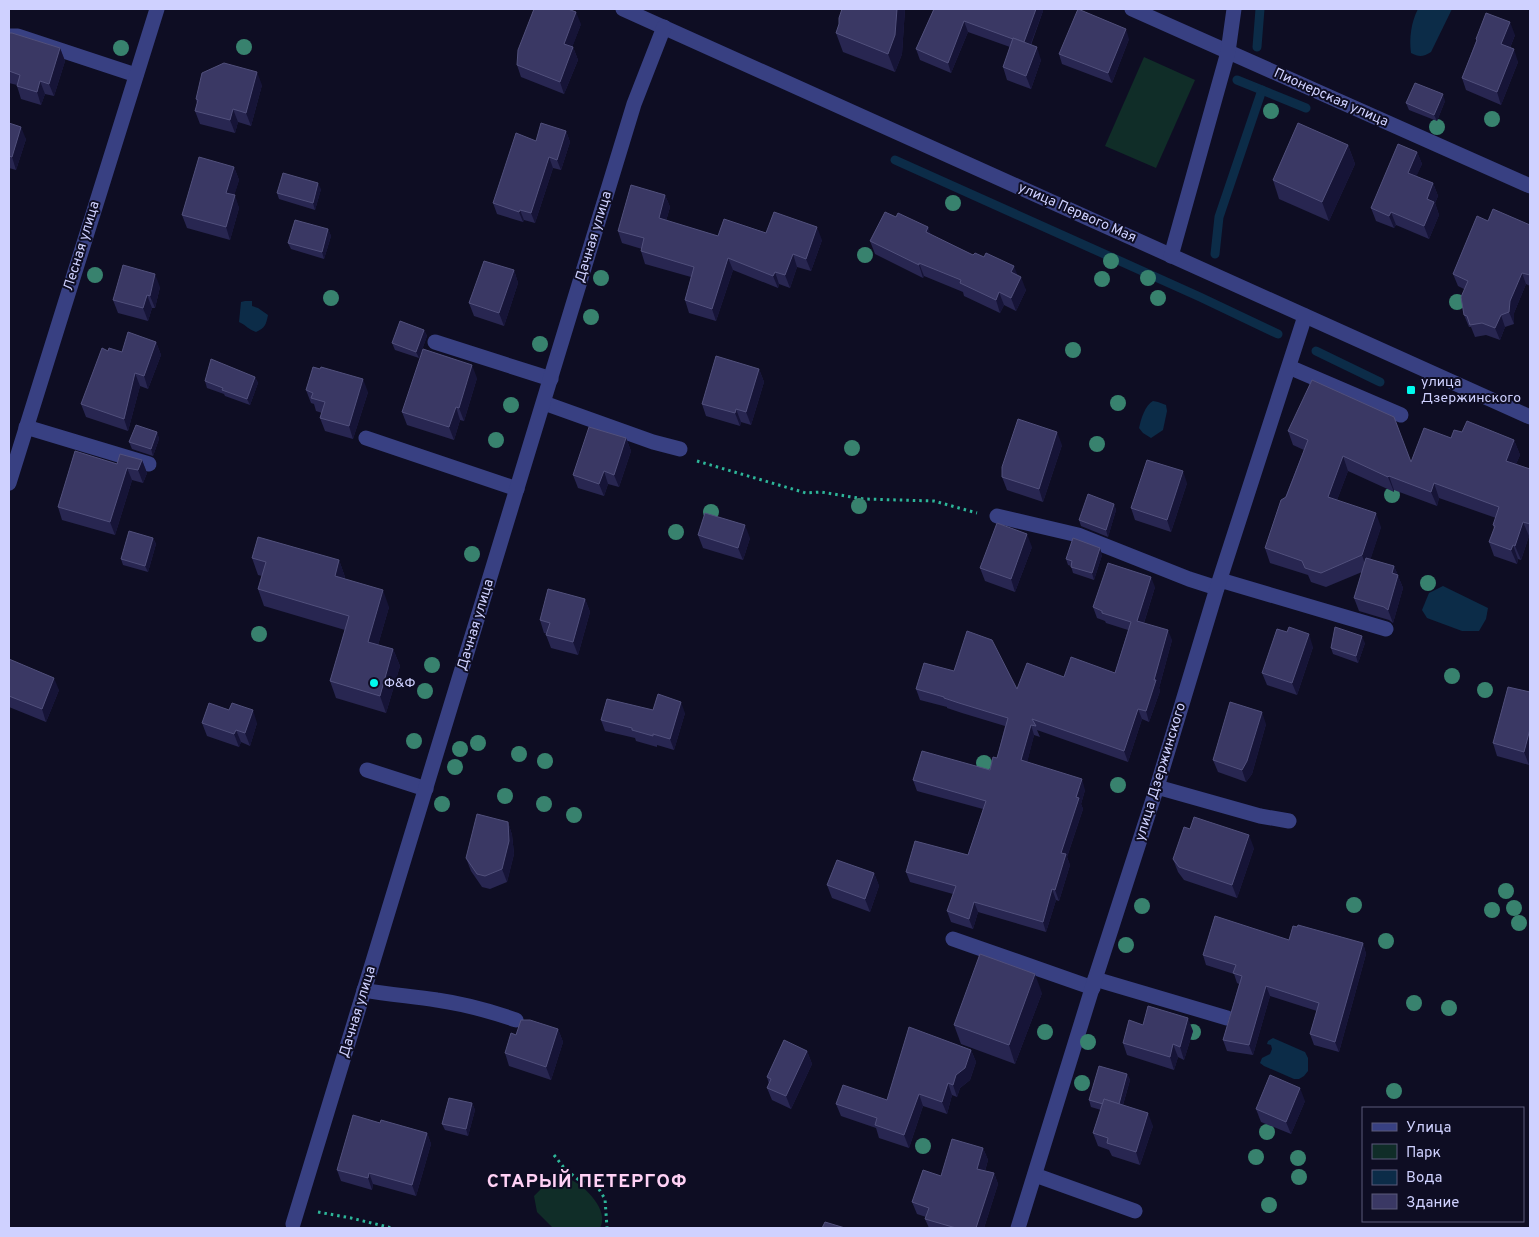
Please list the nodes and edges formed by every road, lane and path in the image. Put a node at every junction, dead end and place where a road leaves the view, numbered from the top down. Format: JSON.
{"nodes":[{"id":1,"x":157,"y":9,"type":"edge"},
{"id":2,"x":623,"y":9,"type":"edge"},
{"id":3,"x":1132,"y":9,"type":"edge"},
{"id":4,"x":1234,"y":9,"type":"edge"},
{"id":5,"x":643,"y":13,"type":"edge"},
{"id":6,"x":664,"y":27,"type":"junction"},
{"id":7,"x":9,"y":36,"type":"edge"},
{"id":8,"x":1228,"y":52,"type":"junction"},
{"id":9,"x":136,"y":75,"type":"junction"},
{"id":10,"x":1530,"y":186,"type":"edge"},
{"id":11,"x":1171,"y":256,"type":"junction"},
{"id":12,"x":1305,"y":316,"type":"junction"},
{"id":13,"x":435,"y":342,"type":"dead end"},
{"id":14,"x":1288,"y":367,"type":"junction"},
{"id":15,"x":551,"y":379,"type":"junction"},
{"id":16,"x":544,"y":403,"type":"junction"},
{"id":17,"x":1401,"y":415,"type":"dead end"},
{"id":18,"x":1530,"y":417,"type":"edge"},
{"id":19,"x":26,"y":427,"type":"junction"},
{"id":20,"x":366,"y":438,"type":"dead end"},
{"id":21,"x":14,"y":446,"type":"edge"},
{"id":22,"x":680,"y":449,"type":"joint"},
{"id":23,"x":149,"y":464,"type":"dead end"},
{"id":24,"x":9,"y":483,"type":"edge"},
{"id":25,"x":517,"y":489,"type":"junction"},
{"id":26,"x":997,"y":516,"type":"joint"},
{"id":27,"x":1219,"y":584,"type":"junction"},
{"id":28,"x":1386,"y":629,"type":"dead end"},
{"id":29,"x":367,"y":770,"type":"dead end"},
{"id":30,"x":1157,"y":787,"type":"junction"},
{"id":31,"x":426,"y":789,"type":"junction"},
{"id":32,"x":1289,"y":821,"type":"dead end"},
{"id":33,"x":953,"y":939,"type":"dead end"},
{"id":34,"x":1094,"y":983,"type":"junction"},
{"id":35,"x":364,"y":990,"type":"junction"},
{"id":36,"x":1227,"y":1018,"type":"edge"},
{"id":37,"x":516,"y":1020,"type":"dead end"},
{"id":38,"x":554,"y":1155,"type":"dead end"},
{"id":39,"x":1035,"y":1175,"type":"junction"},
{"id":40,"x":298,"y":1207,"type":"junction"},
{"id":41,"x":1135,"y":1211,"type":"dead end"},
{"id":42,"x":293,"y":1224,"type":"dead end"},
{"id":43,"x":392,"y":1228,"type":"edge"},
{"id":44,"x":607,"y":1228,"type":"edge"},
{"id":45,"x":1018,"y":1228,"type":"edge"}],
"edges":[{"from":1,"to":9,"type":"street","name":"Лесная улица"},
{"from":2,"to":5,"type":"street","name":"улица Первого Мая"},
{"from":3,"to":8,"type":"street","name":"Пионерская улица"},
{"from":4,"to":8,"type":"street"},
{"from":5,"to":6,"type":"street","name":"улица Первого Мая"},
{"from":6,"to":11,"type":"street","name":"улица Первого Мая"},
{"from":6,"to":15,"type":"street","name":"Дачная улица"},
{"from":7,"to":9,"type":"street"},
{"from":8,"to":10,"type":"street","name":"Пионерская улица"},
{"from":8,"to":11,"type":"street"},
{"from":9,"to":19,"type":"street","name":"Лесная улица"},
{"from":11,"to":12,"type":"street","name":"улица Первого Мая"},
{"from":12,"to":14,"type":"street","name":"улица Дзержинского"},
{"from":12,"to":18,"type":"street","name":"улица Первого Мая"},
{"from":13,"to":15,"type":"street"},
{"from":14,"to":17,"type":"street"},
{"from":14,"to":27,"type":"street","name":"улица Дзержинского"},
{"from":15,"to":16,"type":"street","name":"Дачная улица"},
{"from":16,"to":22,"type":"street"},
{"from":16,"to":25,"type":"street","name":"Дачная улица"},
{"from":19,"to":21,"type":"street","name":"Лесная улица"},
{"from":19,"to":23,"type":"street"},
{"from":20,"to":25,"type":"street"},
{"from":21,"to":24,"type":"street","name":"Лесная улица"},
{"from":22,"to":26,"type":"path"},
{"from":25,"to":31,"type":"street","name":"Дачная улица"},
{"from":26,"to":27,"type":"street"},
{"from":27,"to":28,"type":"street"},
{"from":27,"to":30,"type":"street","name":"улица Дзержинского"},
{"from":29,"to":31,"type":"street"},
{"from":30,"to":32,"type":"street"},
{"from":30,"to":34,"type":"street","name":"улица Дзержинского"},
{"from":31,"to":35,"type":"street","name":"Дачная улица"},
{"from":33,"to":34,"type":"street"},
{"from":34,"to":36,"type":"street"},
{"from":34,"to":39,"type":"street","name":"улица Дзержинского"},
{"from":35,"to":37,"type":"street"},
{"from":35,"to":40,"type":"street","name":"Дачная улица"},
{"from":38,"to":44,"type":"path"},
{"from":39,"to":41,"type":"street"},
{"from":39,"to":45,"type":"street","name":"улица Дзержинского"},
{"from":40,"to":42,"type":"street","name":"Дачная улица"},
{"from":40,"to":43,"type":"path"}]}
